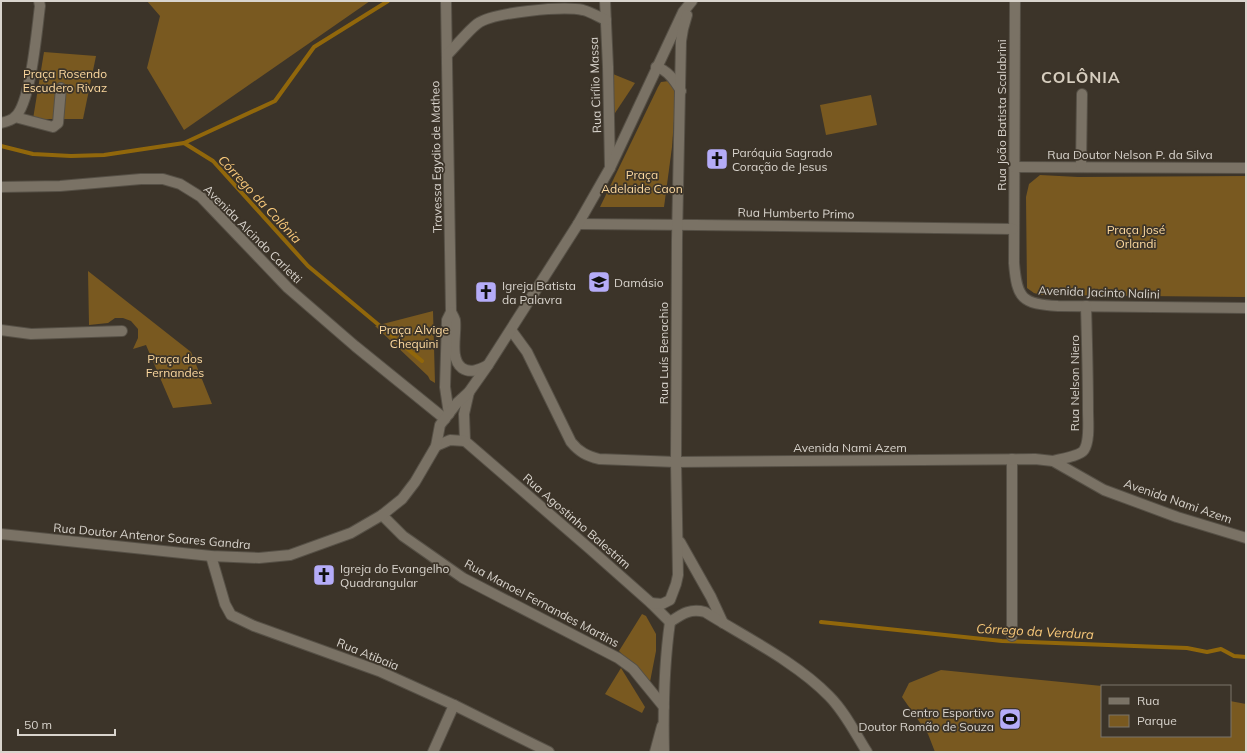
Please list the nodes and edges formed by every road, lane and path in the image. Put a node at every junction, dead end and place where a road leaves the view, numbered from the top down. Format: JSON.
{"nodes":[{"id":1,"x":39,"y":1,"type":"edge"},
{"id":2,"x":446,"y":1,"type":"edge"},
{"id":3,"x":605,"y":1,"type":"edge"},
{"id":4,"x":693,"y":1,"type":"edge"},
{"id":5,"x":1015,"y":1,"type":"edge"},
{"id":6,"x":606,"y":20,"type":"junction"},
{"id":7,"x":447,"y":55,"type":"junction"},
{"id":8,"x":656,"y":68,"type":"junction"},
{"id":9,"x":61,"y":88,"type":"dead end"},
{"id":10,"x":681,"y":91,"type":"junction"},
{"id":11,"x":1082,"y":94,"type":"dead end"},
{"id":12,"x":15,"y":117,"type":"junction"},
{"id":13,"x":1,"y":123,"type":"edge"},
{"id":14,"x":1014,"y":167,"type":"junction"},
{"id":15,"x":1081,"y":167,"type":"junction"},
{"id":16,"x":610,"y":168,"type":"junction"},
{"id":17,"x":1246,"y":168,"type":"edge"},
{"id":18,"x":1,"y":187,"type":"edge"},
{"id":19,"x":578,"y":224,"type":"junction"},
{"id":20,"x":677,"y":225,"type":"junction"},
{"id":21,"x":1013,"y":229,"type":"junction"},
{"id":22,"x":1086,"y":306,"type":"junction"},
{"id":23,"x":1246,"y":308,"type":"edge"},
{"id":24,"x":451,"y":312,"type":"junction"},
{"id":25,"x":1,"y":330,"type":"edge"},
{"id":26,"x":511,"y":330,"type":"junction"},
{"id":27,"x":122,"y":331,"type":"dead end"},
{"id":28,"x":488,"y":365,"type":"junction"},
{"id":29,"x":469,"y":392,"type":"junction"},
{"id":30,"x":447,"y":416,"type":"junction"},
{"id":31,"x":465,"y":441,"type":"junction"},
{"id":32,"x":436,"y":446,"type":"junction"},
{"id":33,"x":1012,"y":459,"type":"junction"},
{"id":34,"x":1053,"y":461,"type":"junction"},
{"id":35,"x":676,"y":462,"type":"junction"},
{"id":36,"x":382,"y":515,"type":"junction"},
{"id":37,"x":1,"y":534,"type":"edge"},
{"id":38,"x":1246,"y":538,"type":"edge"},
{"id":39,"x":678,"y":539,"type":"junction"},
{"id":40,"x":210,"y":556,"type":"junction"},
{"id":41,"x":651,"y":603,"type":"junction"},
{"id":42,"x":670,"y":622,"type":"junction"},
{"id":43,"x":724,"y":624,"type":"junction"},
{"id":44,"x":1012,"y":636,"type":"dead end"},
{"id":45,"x":454,"y":705,"type":"junction"},
{"id":46,"x":664,"y":707,"type":"junction"},
{"id":47,"x":663,"y":720,"type":"junction"},
{"id":48,"x":433,"y":752,"type":"edge"},
{"id":49,"x":549,"y":752,"type":"edge"},
{"id":50,"x":655,"y":752,"type":"edge"},
{"id":51,"x":664,"y":752,"type":"edge"},
{"id":52,"x":867,"y":752,"type":"edge"}],
"edges":[{"from":1,"to":12,"type":"street"},
{"from":2,"to":7,"type":"street","name":"Travessa Egydio de Matheo"},
{"from":3,"to":6,"type":"street","name":"Rua Cirílio Massa"},
{"from":4,"to":8,"type":"street","name":"Rua Doutor Antenor Soares Gandra"},
{"from":4,"to":10,"type":"street","name":"Rua Luís Benachio"},
{"from":5,"to":14,"type":"street","name":"Rua João Batista Scalabrini"},
{"from":6,"to":7,"type":"street"},
{"from":6,"to":16,"type":"street","name":"Rua Cirílio Massa"},
{"from":7,"to":24,"type":"street","name":"Travessa Egydio de Matheo"},
{"from":8,"to":10,"type":"street"},
{"from":8,"to":16,"type":"street","name":"Rua Doutor Antenor Soares Gandra"},
{"from":9,"to":12,"type":"street"},
{"from":10,"to":20,"type":"street","name":"Rua Luís Benachio"},
{"from":11,"to":15,"type":"street"},
{"from":12,"to":13,"type":"street"},
{"from":14,"to":15,"type":"street","name":"Rua Doutor Nelson P. da Silva"},
{"from":14,"to":21,"type":"street","name":"Rua João Batista Scalabrini"},
{"from":15,"to":17,"type":"street","name":"Rua Doutor Nelson P. da Silva"},
{"from":16,"to":19,"type":"street","name":"Rua Doutor Antenor Soares Gandra"},
{"from":18,"to":30,"type":"street","name":"Avenida Alcindo Carletti"},
{"from":19,"to":20,"type":"street","name":"Rua Humberto Primo"},
{"from":19,"to":26,"type":"street","name":"Rua Doutor Antenor Soares Gandra"},
{"from":20,"to":21,"type":"street","name":"Rua Humberto Primo"},
{"from":20,"to":35,"type":"street","name":"Rua Luís Benachio"},
{"from":21,"to":22,"type":"street","name":"Avenida Jacinto Nalini"},
{"from":22,"to":23,"type":"street","name":"Avenida Jacinto Nalini"},
{"from":22,"to":34,"type":"street","name":"Rua Nelson Niero"},
{"from":24,"to":28,"type":"street","name":"Travessa Egydio de Matheo"},
{"from":24,"to":30,"type":"street","name":"Travessa Egydio de Matheo"},
{"from":25,"to":27,"type":"street"},
{"from":26,"to":28,"type":"street","name":"Rua Doutor Antenor Soares Gandra"},
{"from":26,"to":35,"type":"street","name":"Avenida Nami Azem"},
{"from":28,"to":29,"type":"street","name":"Rua Doutor Antenor Soares Gandra"},
{"from":29,"to":30,"type":"street","name":"Rua Doutor Antenor Soares Gandra"},
{"from":29,"to":31,"type":"street"},
{"from":30,"to":32,"type":"street","name":"Rua Doutor Antenor Soares Gandra"},
{"from":31,"to":32,"type":"street"},
{"from":31,"to":41,"type":"street","name":"Rua Agostinho Balestrim"},
{"from":32,"to":36,"type":"street","name":"Rua Doutor Antenor Soares Gandra"},
{"from":33,"to":34,"type":"street","name":"Avenida Nami Azem"},
{"from":33,"to":35,"type":"street","name":"Avenida Nami Azem"},
{"from":33,"to":44,"type":"street"},
{"from":34,"to":38,"type":"street","name":"Avenida Nami Azem"},
{"from":35,"to":39,"type":"street","name":"Rua Luís Benachio"},
{"from":36,"to":40,"type":"street","name":"Rua Doutor Antenor Soares Gandra"},
{"from":36,"to":46,"type":"street","name":"Rua Manoel Fernandes Martins"},
{"from":37,"to":40,"type":"street","name":"Rua Doutor Antenor Soares Gandra"},
{"from":39,"to":41,"type":"street","name":"Rua Luís Benachio"},
{"from":39,"to":43,"type":"street","name":"Rua Luís Benachio"},
{"from":40,"to":45,"type":"street","name":"Rua Atibaia"},
{"from":41,"to":42,"type":"street","name":"Rua Agostinho Balestrim"},
{"from":42,"to":43,"type":"street"},
{"from":42,"to":46,"type":"street"},
{"from":43,"to":52,"type":"street"},
{"from":45,"to":48,"type":"street"},
{"from":45,"to":49,"type":"street","name":"Rua Atibaia"},
{"from":46,"to":47,"type":"street"},
{"from":47,"to":50,"type":"street"},
{"from":47,"to":51,"type":"street"}]}
